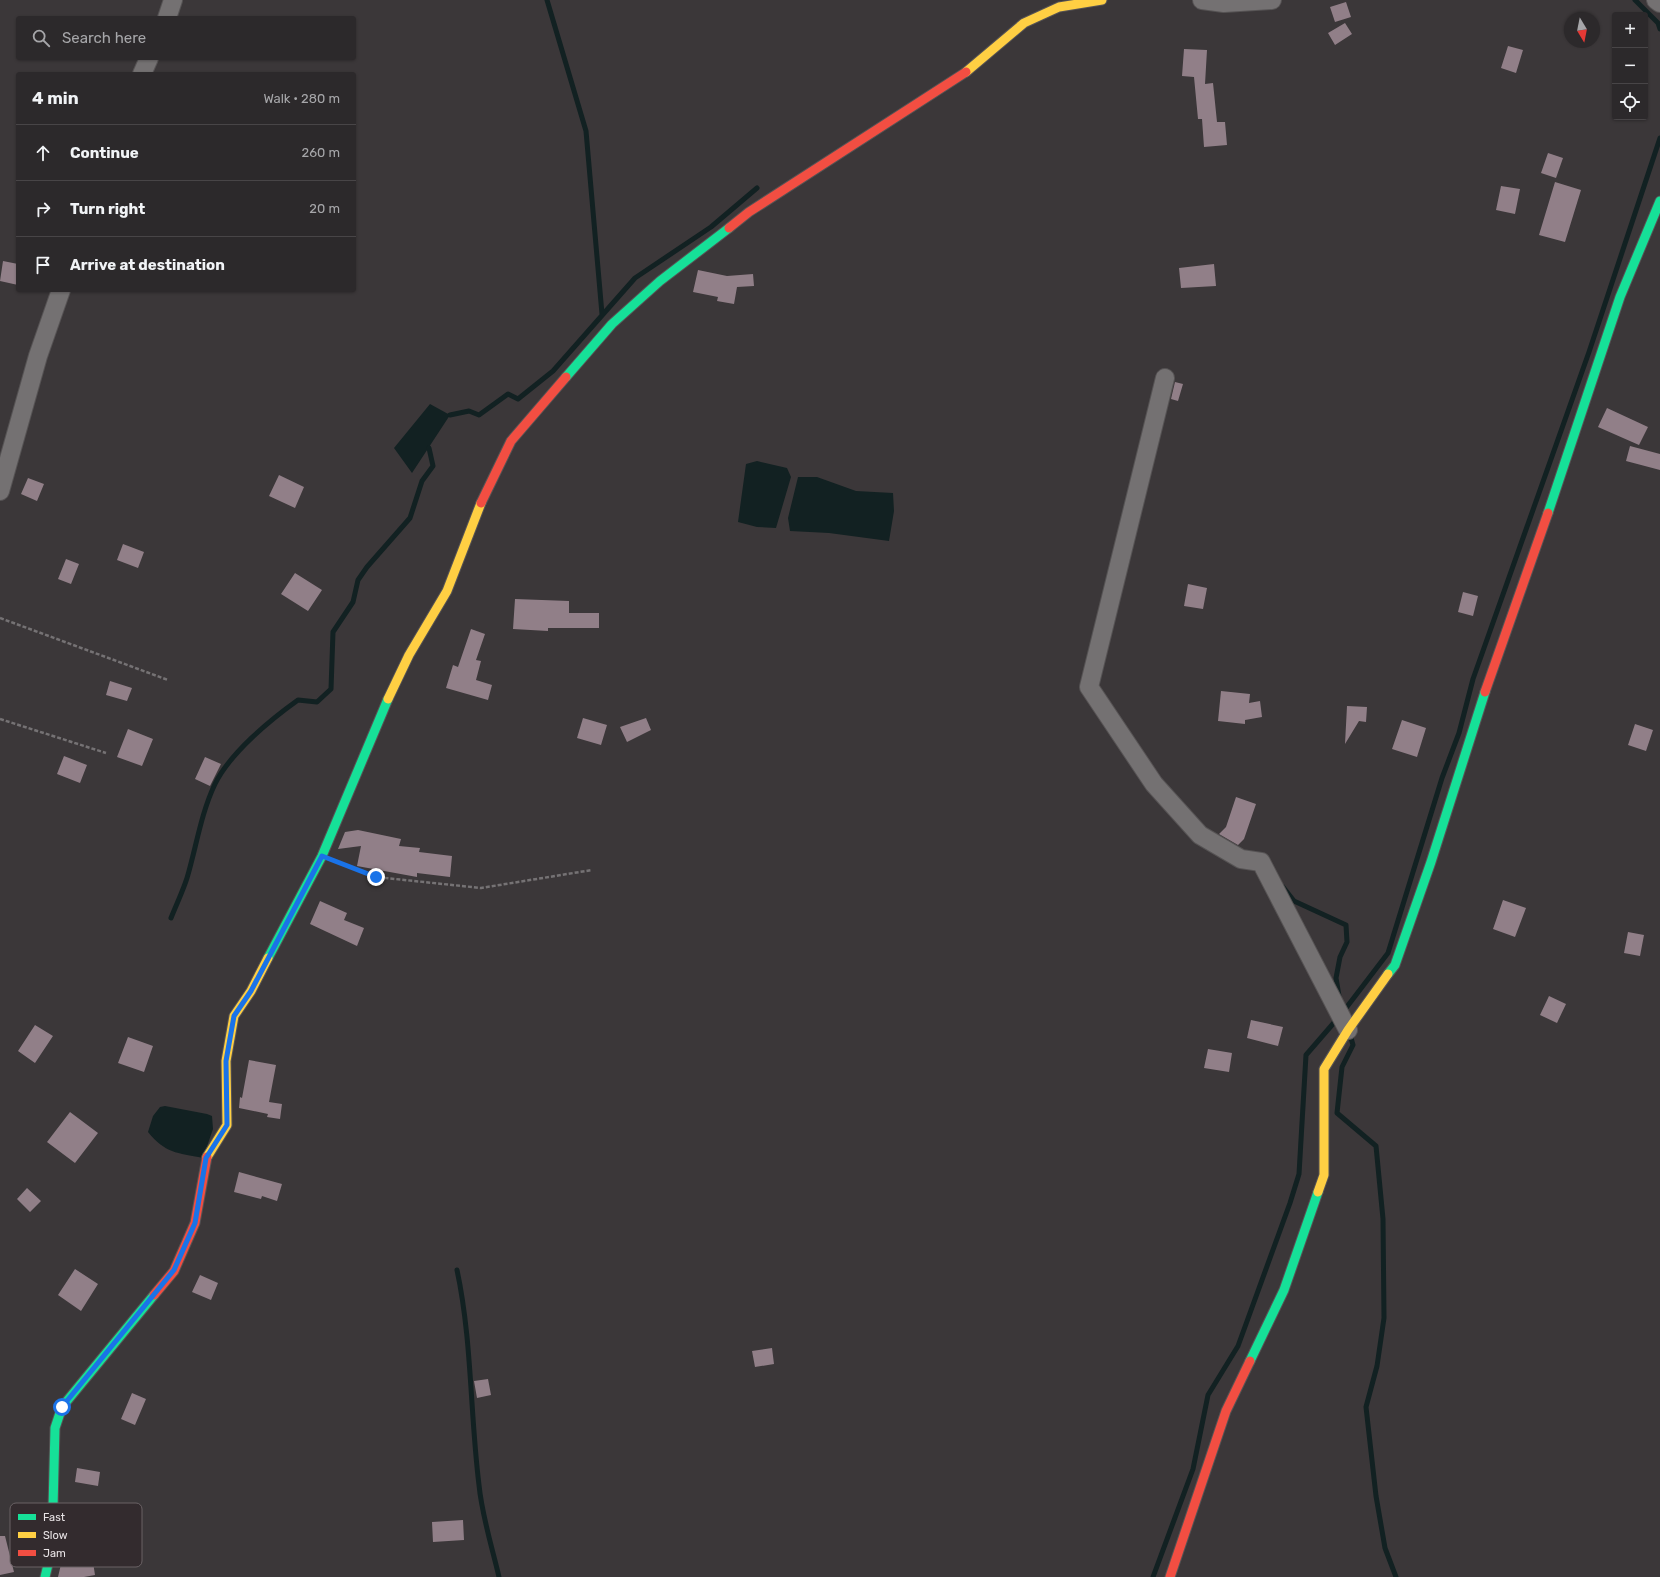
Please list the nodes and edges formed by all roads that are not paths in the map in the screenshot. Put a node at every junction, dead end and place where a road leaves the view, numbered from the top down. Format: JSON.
{"nodes":[{"id":1,"x":173,"y":0,"type":"edge"},
{"id":2,"x":1102,"y":0,"type":"edge"},
{"id":3,"x":1202,"y":0,"type":"edge"},
{"id":4,"x":1272,"y":0,"type":"edge"},
{"id":5,"x":1656,"y":0,"type":"edge"},
{"id":6,"x":1660,"y":3,"type":"edge"},
{"id":7,"x":168,"y":16,"type":"edge"},
{"id":8,"x":148,"y":60,"type":"edge"},
{"id":9,"x":143,"y":72,"type":"edge"},
{"id":10,"x":1660,"y":201,"type":"edge"},
{"id":11,"x":60,"y":292,"type":"edge"},
{"id":12,"x":1165,"y":378,"type":"dead end"},
{"id":13,"x":0,"y":491,"type":"edge"},
{"id":14,"x":1348,"y":1030,"type":"junction"},
{"id":15,"x":53,"y":1503,"type":"edge"},
{"id":16,"x":47,"y":1567,"type":"edge"},
{"id":17,"x":45,"y":1577,"type":"edge"},
{"id":18,"x":1170,"y":1577,"type":"edge"}],
"edges":[{"from":1,"to":7,"type":"street"},
{"from":2,"to":15,"type":"street"},
{"from":3,"to":4,"type":"street"},
{"from":5,"to":6,"type":"street"},
{"from":8,"to":9,"type":"street"},
{"from":10,"to":14,"type":"street"},
{"from":11,"to":13,"type":"street"},
{"from":12,"to":14,"type":"street"},
{"from":14,"to":18,"type":"street"},
{"from":16,"to":17,"type":"street"}]}
